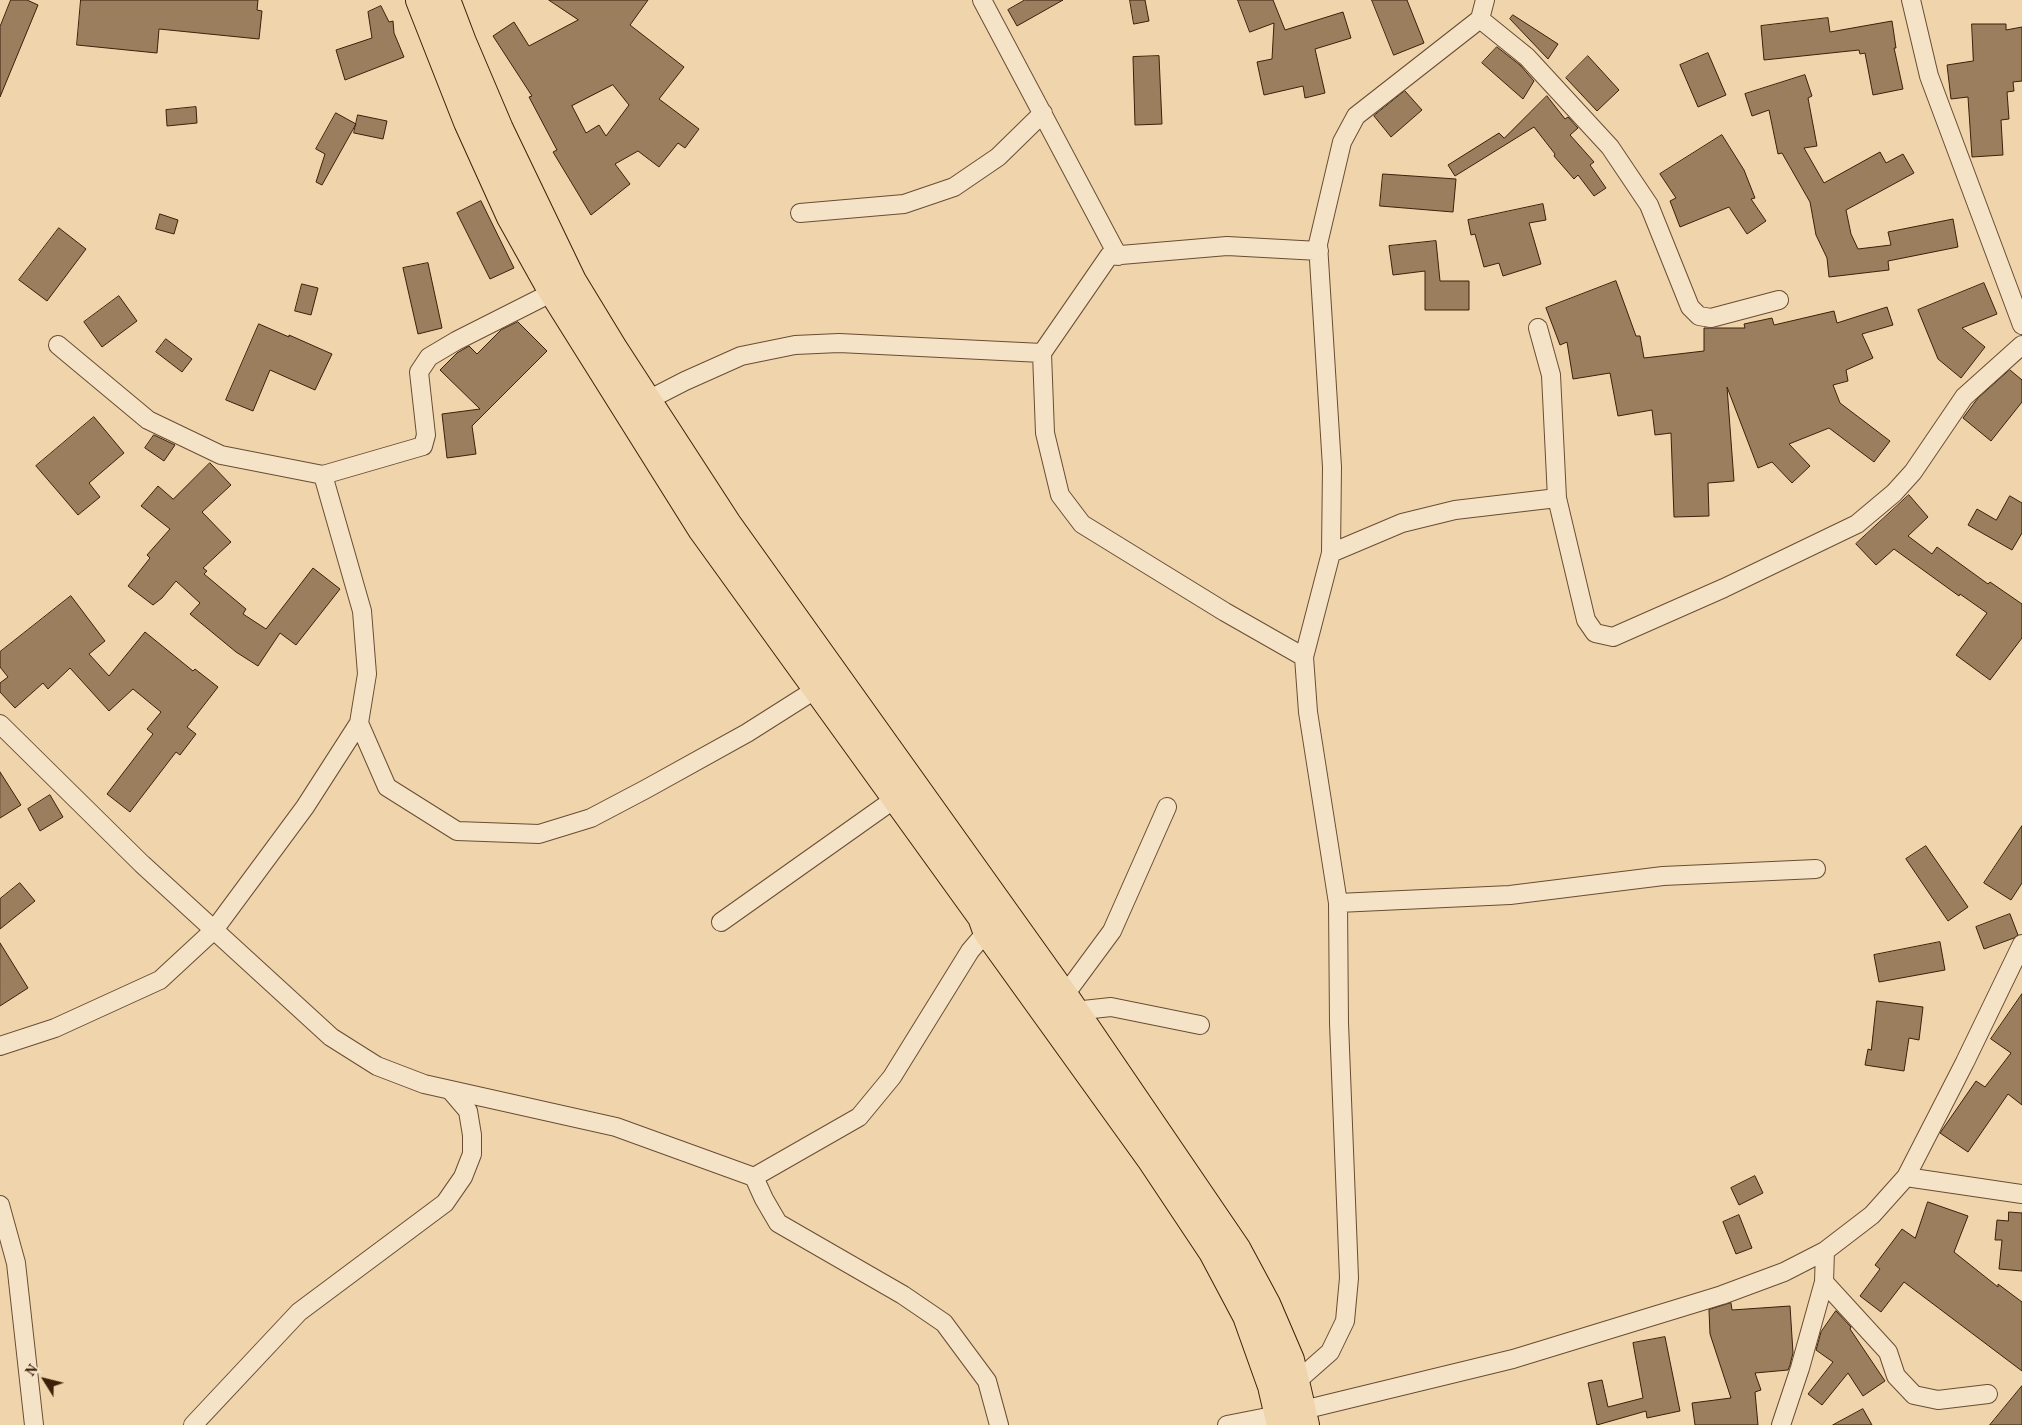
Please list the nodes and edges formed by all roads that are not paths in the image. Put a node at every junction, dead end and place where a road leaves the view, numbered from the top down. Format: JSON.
{"nodes":[{"id":1,"x":420,"y":0,"type":"edge"},
{"id":2,"x":446,"y":0,"type":"edge"},
{"id":3,"x":982,"y":0,"type":"edge"},
{"id":4,"x":1485,"y":0,"type":"edge"},
{"id":5,"x":1911,"y":0,"type":"edge"},
{"id":6,"x":1480,"y":19,"type":"junction"},
{"id":7,"x":1043,"y":114,"type":"junction"},
{"id":8,"x":800,"y":214,"type":"dead end"},
{"id":9,"x":1319,"y":251,"type":"junction"},
{"id":10,"x":1118,"y":256,"type":"junction"},
{"id":11,"x":553,"y":292,"type":"junction"},
{"id":12,"x":1779,"y":300,"type":"dead end"},
{"id":13,"x":2022,"y":325,"type":"edge"},
{"id":14,"x":1538,"y":328,"type":"dead end"},
{"id":15,"x":58,"y":345,"type":"dead end"},
{"id":16,"x":2022,"y":345,"type":"edge"},
{"id":17,"x":1042,"y":354,"type":"junction"},
{"id":18,"x":646,"y":401,"type":"junction"},
{"id":19,"x":323,"y":475,"type":"junction"},
{"id":20,"x":1557,"y":498,"type":"junction"},
{"id":21,"x":1331,"y":553,"type":"junction"},
{"id":22,"x":1304,"y":656,"type":"junction"},
{"id":23,"x":818,"y":688,"type":"junction"},
{"id":24,"x":359,"y":722,"type":"junction"},
{"id":25,"x":0,"y":724,"type":"edge"},
{"id":26,"x":896,"y":798,"type":"junction"},
{"id":27,"x":1166,"y":807,"type":"dead end"},
{"id":28,"x":1816,"y":869,"type":"dead end"},
{"id":29,"x":1338,"y":903,"type":"junction"},
{"id":30,"x":722,"y":922,"type":"dead end"},
{"id":31,"x":214,"y":930,"type":"junction"},
{"id":32,"x":987,"y":930,"type":"junction"},
{"id":33,"x":2022,"y":944,"type":"edge"},
{"id":34,"x":1069,"y":1003,"type":"junction"},
{"id":35,"x":1200,"y":1025,"type":"dead end"},
{"id":36,"x":0,"y":1046,"type":"edge"},
{"id":37,"x":450,"y":1090,"type":"junction"},
{"id":38,"x":754,"y":1177,"type":"junction"},
{"id":39,"x":1906,"y":1177,"type":"junction"},
{"id":40,"x":2022,"y":1194,"type":"edge"},
{"id":41,"x":0,"y":1205,"type":"edge"},
{"id":42,"x":1825,"y":1251,"type":"junction"},
{"id":43,"x":1824,"y":1282,"type":"junction"},
{"id":44,"x":1296,"y":1382,"type":"junction"},
{"id":45,"x":1988,"y":1394,"type":"dead end"},
{"id":46,"x":1292,"y":1418,"type":"edge"},
{"id":47,"x":34,"y":1425,"type":"edge"},
{"id":48,"x":193,"y":1425,"type":"edge"},
{"id":49,"x":999,"y":1425,"type":"edge"},
{"id":50,"x":1227,"y":1425,"type":"edge"},
{"id":51,"x":1781,"y":1425,"type":"edge"}],
"edges":[{"from":1,"to":11,"type":"main road"},
{"from":2,"to":18,"type":"main road"},
{"from":3,"to":7,"type":"street"},
{"from":4,"to":6,"type":"street"},
{"from":5,"to":13,"type":"street"},
{"from":6,"to":9,"type":"street"},
{"from":6,"to":12,"type":"street"},
{"from":7,"to":8,"type":"street"},
{"from":7,"to":10,"type":"street"},
{"from":9,"to":10,"type":"street"},
{"from":9,"to":21,"type":"street"},
{"from":10,"to":17,"type":"street"},
{"from":11,"to":19,"type":"street"},
{"from":11,"to":23,"type":"main road"},
{"from":14,"to":20,"type":"street"},
{"from":15,"to":19,"type":"street"},
{"from":16,"to":20,"type":"street"},
{"from":17,"to":18,"type":"street"},
{"from":17,"to":22,"type":"street"},
{"from":18,"to":34,"type":"main road"},
{"from":19,"to":24,"type":"street"},
{"from":20,"to":21,"type":"street"},
{"from":21,"to":22,"type":"street"},
{"from":22,"to":29,"type":"street"},
{"from":23,"to":24,"type":"street"},
{"from":23,"to":26,"type":"main road"},
{"from":24,"to":31,"type":"street"},
{"from":25,"to":31,"type":"street"},
{"from":26,"to":30,"type":"street"},
{"from":26,"to":32,"type":"main road"},
{"from":27,"to":34,"type":"street"},
{"from":28,"to":29,"type":"street"},
{"from":29,"to":44,"type":"street"},
{"from":31,"to":36,"type":"street"},
{"from":31,"to":37,"type":"street"},
{"from":32,"to":38,"type":"street"},
{"from":32,"to":46,"type":"main road"},
{"from":33,"to":39,"type":"street"},
{"from":34,"to":35,"type":"street"},
{"from":34,"to":44,"type":"main road"},
{"from":37,"to":38,"type":"street"},
{"from":37,"to":48,"type":"street"},
{"from":38,"to":49,"type":"street"},
{"from":39,"to":40,"type":"street"},
{"from":39,"to":42,"type":"street"},
{"from":41,"to":47,"type":"street"},
{"from":42,"to":43,"type":"street"},
{"from":42,"to":46,"type":"street"},
{"from":43,"to":45,"type":"street"},
{"from":43,"to":51,"type":"street"},
{"from":44,"to":46,"type":"main road"},
{"from":46,"to":50,"type":"street"}]}
